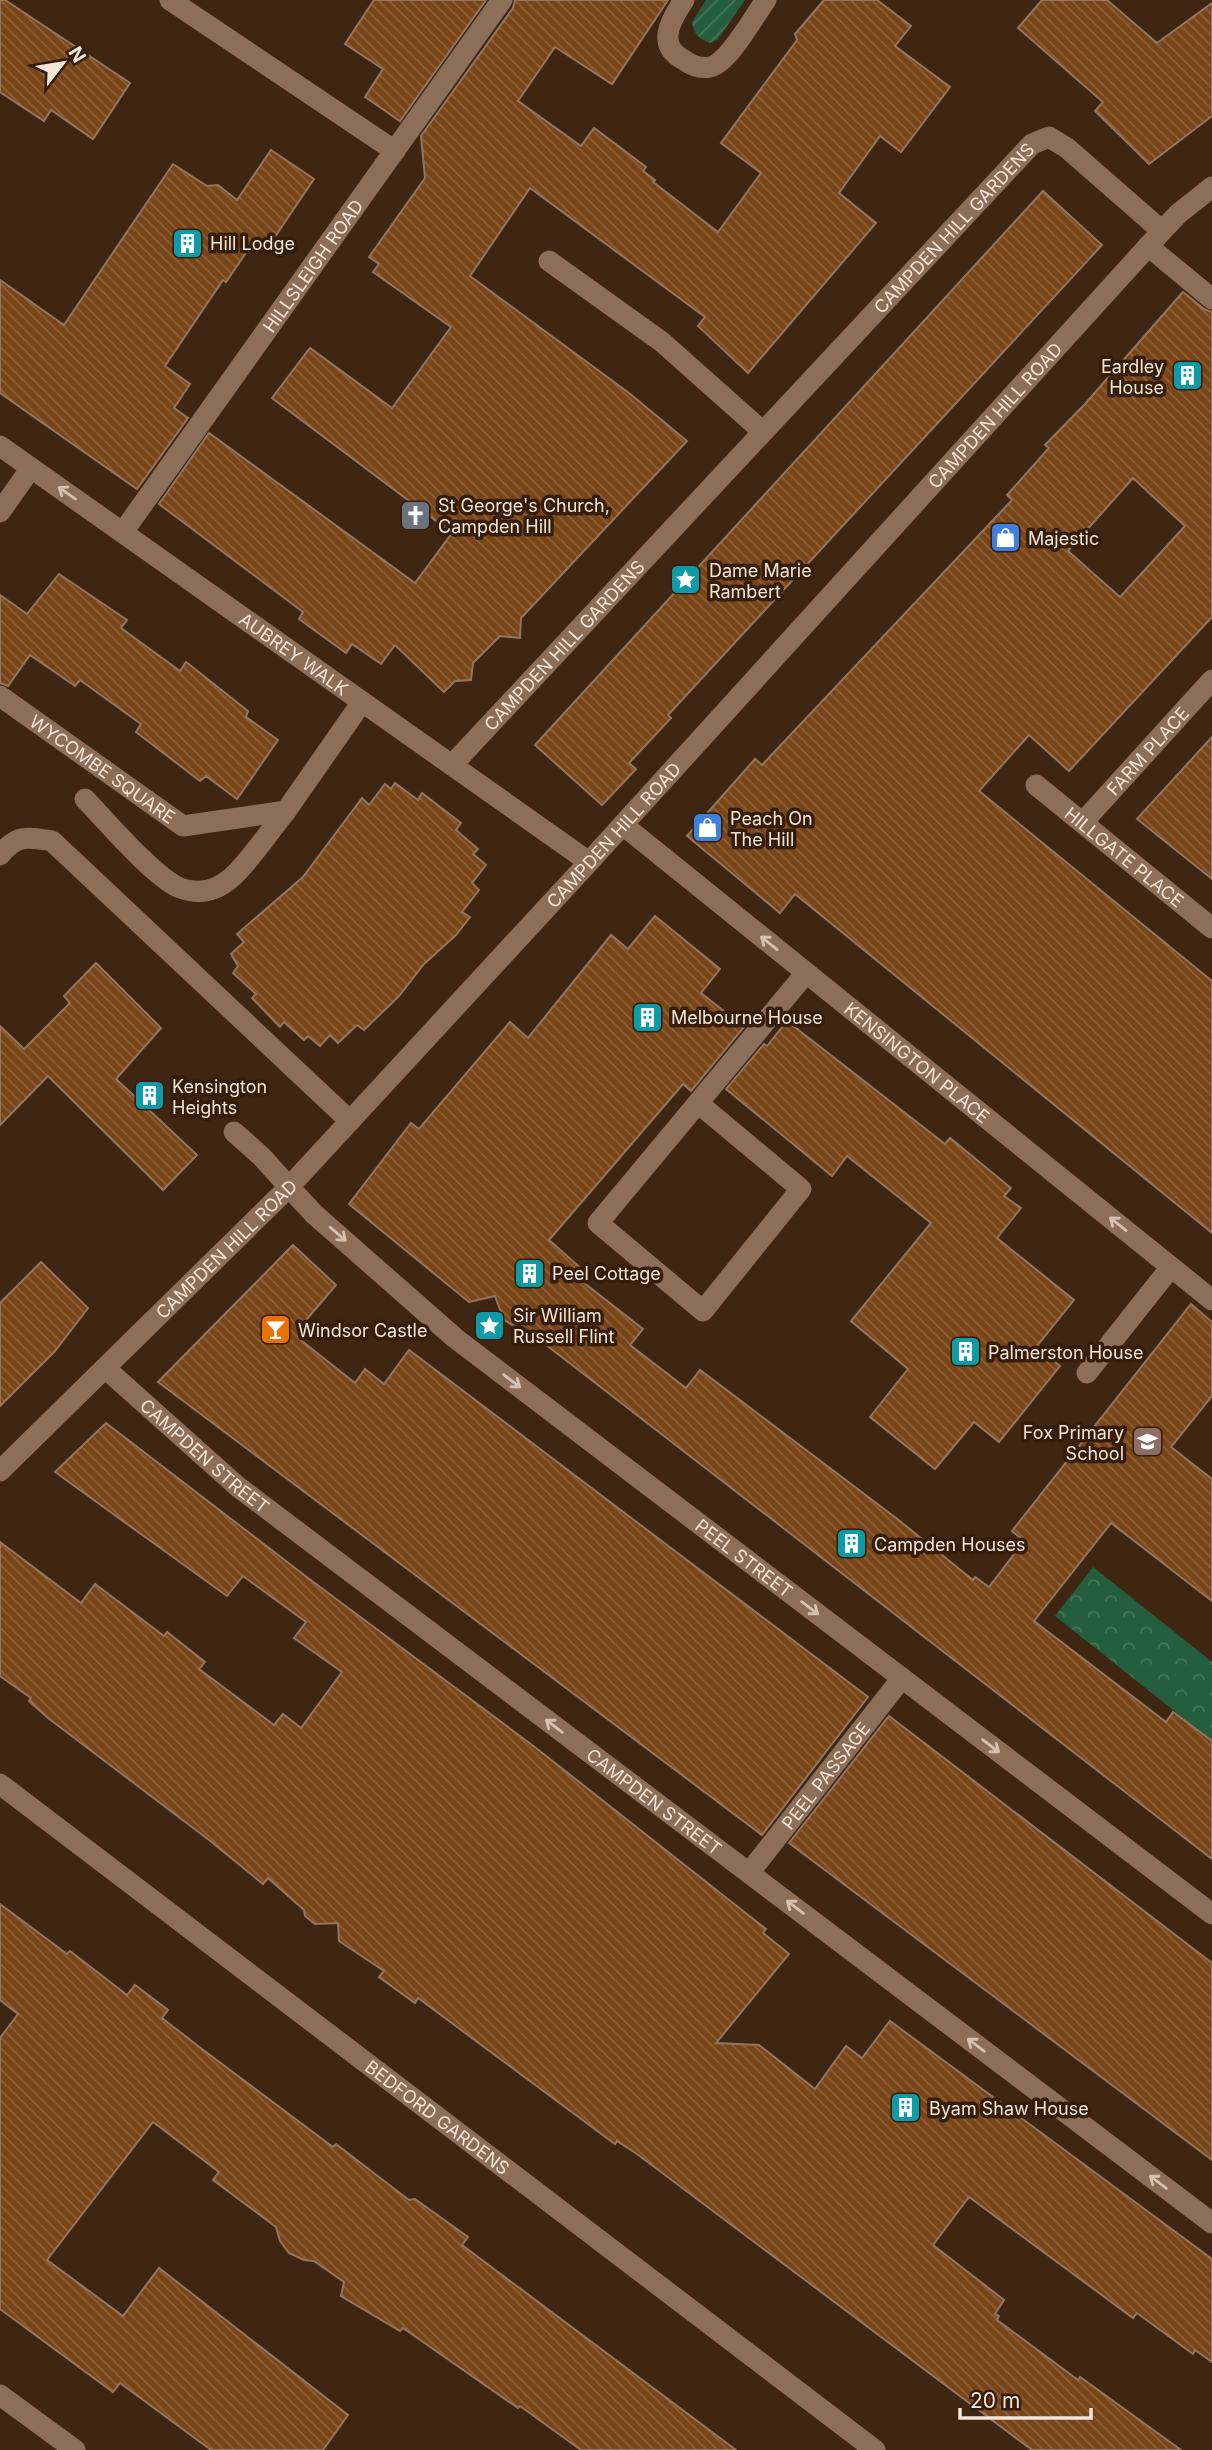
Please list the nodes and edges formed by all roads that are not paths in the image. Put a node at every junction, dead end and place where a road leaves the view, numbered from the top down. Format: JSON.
{"nodes":[{"id":1,"x":170,"y":0,"type":"edge"},
{"id":2,"x":502,"y":0,"type":"edge"},
{"id":3,"x":684,"y":0,"type":"edge"},
{"id":4,"x":766,"y":0,"type":"edge"},
{"id":5,"x":396,"y":151,"type":"junction"},
{"id":6,"x":1212,"y":187,"type":"edge"},
{"id":7,"x":1155,"y":239,"type":"junction"},
{"id":8,"x":549,"y":261,"type":"dead end"},
{"id":9,"x":1212,"y":299,"type":"edge"},
{"id":10,"x":762,"y":431,"type":"junction"},
{"id":11,"x":0,"y":446,"type":"edge"},
{"id":12,"x":31,"y":468,"type":"junction"},
{"id":13,"x":0,"y":512,"type":"edge"},
{"id":14,"x":123,"y":532,"type":"junction"},
{"id":15,"x":1212,"y":680,"type":"edge"},
{"id":16,"x":0,"y":696,"type":"edge"},
{"id":17,"x":362,"y":702,"type":"junction"},
{"id":18,"x":452,"y":765,"type":"junction"},
{"id":19,"x":1036,"y":785,"type":"dead end"},
{"id":20,"x":85,"y":799,"type":"dead end"},
{"id":21,"x":286,"y":811,"type":"junction"},
{"id":22,"x":1083,"y":822,"type":"junction"},
{"id":23,"x":623,"y":825,"type":"junction"},
{"id":24,"x":0,"y":855,"type":"edge"},
{"id":25,"x":589,"y":862,"type":"junction"},
{"id":26,"x":1212,"y":928,"type":"edge"},
{"id":27,"x":806,"y":973,"type":"junction"},
{"id":28,"x":698,"y":1102,"type":"junction"},
{"id":29,"x":350,"y":1121,"type":"junction"},
{"id":30,"x":234,"y":1132,"type":"dead end"},
{"id":31,"x":289,"y":1187,"type":"junction"},
{"id":32,"x":1171,"y":1267,"type":"junction"},
{"id":33,"x":1212,"y":1300,"type":"edge"},
{"id":34,"x":106,"y":1368,"type":"junction"},
{"id":35,"x":1087,"y":1373,"type":"dead end"},
{"id":36,"x":0,"y":1471,"type":"edge"},
{"id":37,"x":902,"y":1678,"type":"junction"},
{"id":38,"x":0,"y":1784,"type":"edge"},
{"id":39,"x":749,"y":1873,"type":"junction"},
{"id":40,"x":1212,"y":1914,"type":"edge"},
{"id":41,"x":1212,"y":2223,"type":"edge"},
{"id":42,"x":0,"y":2395,"type":"edge"},
{"id":43,"x":75,"y":2450,"type":"edge"},
{"id":44,"x":875,"y":2450,"type":"edge"}],
"edges":[{"from":1,"to":5,"type":"street"},
{"from":2,"to":5,"type":"street","name":"HILLSLEIGH ROAD"},
{"from":3,"to":4,"type":"street"},
{"from":5,"to":14,"type":"street","name":"HILLSLEIGH ROAD"},
{"from":6,"to":7,"type":"street","name":"CAMPDEN HILL ROAD"},
{"from":7,"to":9,"type":"street"},
{"from":7,"to":10,"type":"street","name":"CAMPDEN HILL GARDENS"},
{"from":7,"to":23,"type":"street","name":"CAMPDEN HILL ROAD"},
{"from":8,"to":10,"type":"street"},
{"from":10,"to":18,"type":"street","name":"CAMPDEN HILL GARDENS"},
{"from":11,"to":12,"type":"street","name":"AUBREY WALK"},
{"from":12,"to":13,"type":"street"},
{"from":14,"to":12,"type":"street","name":"AUBREY WALK","one_way":true},
{"from":14,"to":17,"type":"street","name":"AUBREY WALK"},
{"from":15,"to":22,"type":"street","name":"FARM PLACE"},
{"from":16,"to":21,"type":"street","name":"WYCOMBE SQUARE"},
{"from":17,"to":18,"type":"street","name":"AUBREY WALK"},
{"from":17,"to":21,"type":"street"},
{"from":18,"to":25,"type":"street","name":"AUBREY WALK"},
{"from":19,"to":22,"type":"street","name":"HILLGATE PLACE"},
{"from":20,"to":21,"type":"street"},
{"from":22,"to":26,"type":"street","name":"HILLGATE PLACE"},
{"from":23,"to":25,"type":"street","name":"CAMPDEN HILL ROAD"},
{"from":27,"to":23,"type":"street","name":"KENSINGTON PLACE","one_way":true},
{"from":24,"to":29,"type":"street"},
{"from":25,"to":29,"type":"street","name":"CAMPDEN HILL ROAD"},
{"from":27,"to":28,"type":"street"},
{"from":32,"to":27,"type":"street","name":"KENSINGTON PLACE","one_way":true},
{"from":28,"to":28,"type":"street"},
{"from":29,"to":31,"type":"street","name":"CAMPDEN HILL ROAD"},
{"from":30,"to":31,"type":"street","name":"PEEL STREET"},
{"from":31,"to":34,"type":"street","name":"CAMPDEN HILL ROAD"},
{"from":31,"to":37,"type":"street","name":"PEEL STREET","one_way":true},
{"from":32,"to":33,"type":"street","name":"KENSINGTON PLACE"},
{"from":32,"to":35,"type":"street"},
{"from":34,"to":36,"type":"street","name":"CAMPDEN HILL ROAD"},
{"from":39,"to":34,"type":"street","name":"CAMPDEN STREET","one_way":true},
{"from":37,"to":39,"type":"street","name":"PEEL PASSAGE"},
{"from":37,"to":40,"type":"street","name":"PEEL STREET","one_way":true},
{"from":38,"to":44,"type":"street","name":"BEDFORD GARDENS"},
{"from":41,"to":39,"type":"street","name":"CAMPDEN STREET","one_way":true},
{"from":42,"to":43,"type":"street"}]}
